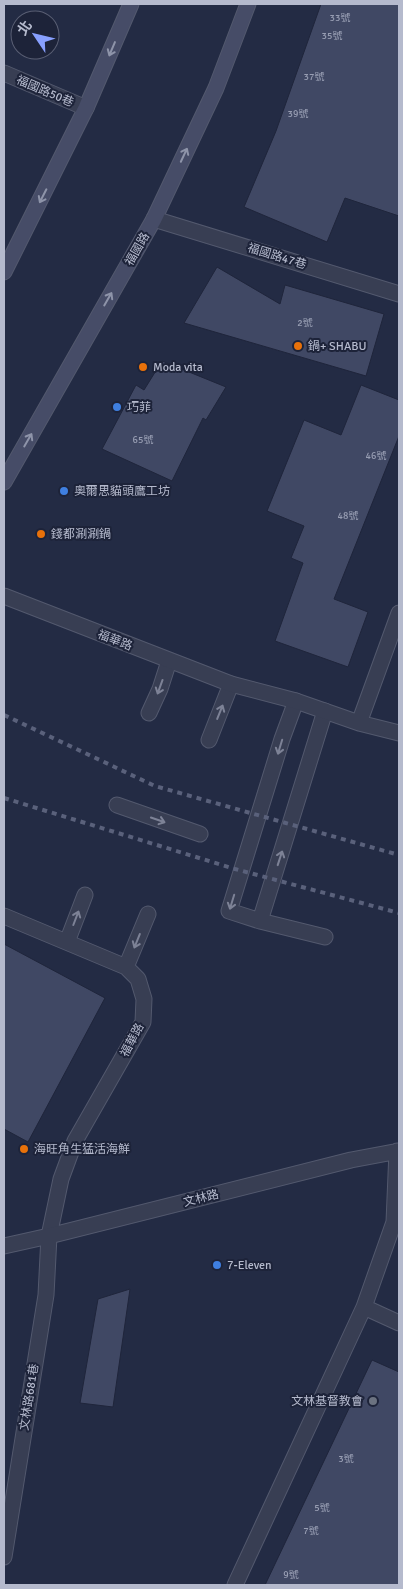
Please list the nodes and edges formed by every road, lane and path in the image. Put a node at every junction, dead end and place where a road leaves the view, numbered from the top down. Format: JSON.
{"nodes":[{"id":1,"x":131,"y":4,"type":"edge"},
{"id":2,"x":248,"y":4,"type":"edge"},
{"id":3,"x":4,"y":73,"type":"edge"},
{"id":4,"x":86,"y":108,"type":"junction"},
{"id":5,"x":154,"y":219,"type":"junction"},
{"id":6,"x":6,"y":265,"type":"edge"},
{"id":7,"x":399,"y":294,"type":"edge"},
{"id":8,"x":4,"y":482,"type":"edge"},
{"id":9,"x":4,"y":596,"type":"edge"},
{"id":10,"x":399,"y":613,"type":"edge"},
{"id":11,"x":169,"y":661,"type":"junction"},
{"id":12,"x":231,"y":684,"type":"junction"},
{"id":13,"x":296,"y":701,"type":"junction"},
{"id":14,"x":325,"y":711,"type":"junction"},
{"id":15,"x":149,"y":713,"type":"dead end"},
{"id":16,"x":359,"y":723,"type":"junction"},
{"id":17,"x":399,"y":733,"type":"edge"},
{"id":18,"x":209,"y":740,"type":"dead end"},
{"id":19,"x":117,"y":806,"type":"dead end"},
{"id":20,"x":200,"y":834,"type":"dead end"},
{"id":21,"x":85,"y":895,"type":"dead end"},
{"id":22,"x":148,"y":914,"type":"dead end"},
{"id":23,"x":4,"y":916,"type":"edge"},
{"id":24,"x":260,"y":921,"type":"junction"},
{"id":25,"x":325,"y":937,"type":"dead end"},
{"id":26,"x":67,"y":942,"type":"junction"},
{"id":27,"x":126,"y":967,"type":"junction"},
{"id":28,"x":398,"y":1151,"type":"edge"},
{"id":29,"x":49,"y":1236,"type":"junction"},
{"id":30,"x":4,"y":1246,"type":"edge"},
{"id":31,"x":364,"y":1308,"type":"junction"},
{"id":32,"x":399,"y":1323,"type":"edge"},
{"id":33,"x":4,"y":1557,"type":"edge"},
{"id":34,"x":235,"y":1585,"type":"edge"}],
"edges":[{"from":1,"to":4,"type":"main road","one_way":true},
{"from":5,"to":2,"type":"main road","name":"福國路","one_way":true},
{"from":3,"to":4,"type":"street","name":"福國路50巷"},
{"from":4,"to":6,"type":"main road","one_way":true},
{"from":5,"to":7,"type":"street","name":"福國路47巷"},
{"from":8,"to":5,"type":"main road","name":"福國路","one_way":true},
{"from":9,"to":11,"type":"street","name":"福華路"},
{"from":10,"to":16,"type":"street"},
{"from":11,"to":12,"type":"street","name":"福華路"},
{"from":11,"to":15,"type":"street","one_way":true},
{"from":12,"to":13,"type":"street","name":"福華路"},
{"from":18,"to":12,"type":"street","one_way":true},
{"from":13,"to":14,"type":"street","name":"福華路"},
{"from":13,"to":24,"type":"street","one_way":true},
{"from":14,"to":16,"type":"street","name":"福華路"},
{"from":24,"to":14,"type":"street","one_way":true},
{"from":16,"to":17,"type":"street","name":"福華路"},
{"from":19,"to":20,"type":"street","one_way":true},
{"from":26,"to":21,"type":"street","one_way":true},
{"from":22,"to":27,"type":"street","one_way":true},
{"from":23,"to":26,"type":"street"},
{"from":24,"to":25,"type":"street"},
{"from":26,"to":27,"type":"street"},
{"from":27,"to":29,"type":"street","name":"福華路"},
{"from":28,"to":29,"type":"street","name":"文林路"},
{"from":28,"to":31,"type":"street"},
{"from":29,"to":30,"type":"street","name":"文林路"},
{"from":29,"to":33,"type":"street","name":"文林路681巷"},
{"from":31,"to":32,"type":"street"},
{"from":31,"to":34,"type":"street"}]}
